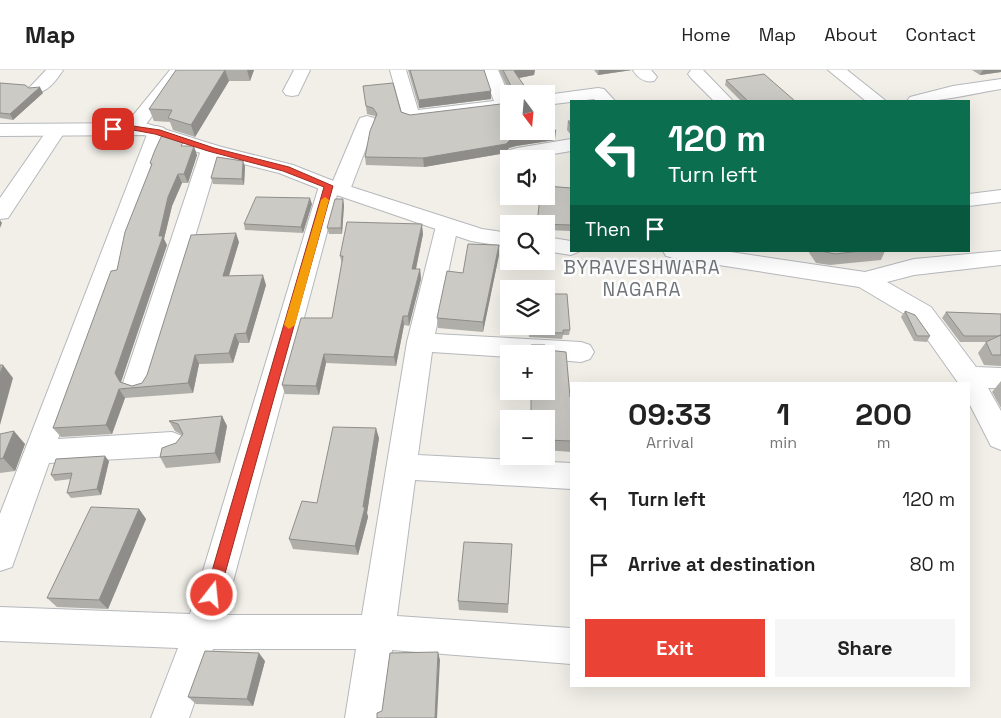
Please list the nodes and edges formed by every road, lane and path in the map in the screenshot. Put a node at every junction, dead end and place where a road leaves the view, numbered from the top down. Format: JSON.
{"nodes":[{"id":1,"x":55,"y":70,"type":"edge"},
{"id":2,"x":179,"y":70,"type":"edge"},
{"id":3,"x":302,"y":70,"type":"edge"},
{"id":4,"x":398,"y":70,"type":"edge"},
{"id":5,"x":490,"y":70,"type":"edge"},
{"id":6,"x":836,"y":70,"type":"edge"},
{"id":7,"x":697,"y":74,"type":"dead end"},
{"id":8,"x":1001,"y":84,"type":"edge"},
{"id":9,"x":38,"y":88,"type":"edge"},
{"id":10,"x":292,"y":91,"type":"dead end"},
{"id":11,"x":500,"y":92,"type":"edge"},
{"id":12,"x":555,"y":99,"type":"edge"},
{"id":13,"x":605,"y":100,"type":"edge"},
{"id":14,"x":723,"y":100,"type":"edge"},
{"id":15,"x":876,"y":100,"type":"edge"},
{"id":16,"x":920,"y":100,"type":"edge"},
{"id":17,"x":500,"y":106,"type":"edge"},
{"id":18,"x":368,"y":122,"type":"dead end"},
{"id":19,"x":0,"y":130,"type":"edge"},
{"id":20,"x":57,"y":130,"type":"junction"},
{"id":21,"x":145,"y":130,"type":"junction"},
{"id":22,"x":570,"y":145,"type":"edge"},
{"id":23,"x":211,"y":150,"type":"junction"},
{"id":24,"x":541,"y":150,"type":"edge"},
{"id":25,"x":335,"y":188,"type":"junction"},
{"id":26,"x":1001,"y":196,"type":"edge"},
{"id":27,"x":970,"y":200,"type":"edge"},
{"id":28,"x":0,"y":213,"type":"edge"},
{"id":29,"x":447,"y":226,"type":"junction"},
{"id":30,"x":500,"y":239,"type":"edge"},
{"id":31,"x":555,"y":245,"type":"edge"},
{"id":32,"x":570,"y":248,"type":"edge"},
{"id":33,"x":681,"y":252,"type":"edge"},
{"id":34,"x":1001,"y":258,"type":"edge"},
{"id":35,"x":865,"y":280,"type":"junction"},
{"id":36,"x":420,"y":342,"type":"junction"},
{"id":37,"x":581,"y":352,"type":"dead end"},
{"id":38,"x":970,"y":377,"type":"junction"},
{"id":39,"x":1001,"y":378,"type":"edge"},
{"id":40,"x":136,"y":383,"type":"edge"},
{"id":41,"x":1001,"y":438,"type":"edge"},
{"id":42,"x":172,"y":444,"type":"edge"},
{"id":43,"x":39,"y":452,"type":"junction"},
{"id":44,"x":402,"y":467,"type":"junction"},
{"id":45,"x":570,"y":476,"type":"edge"},
{"id":46,"x":0,"y":556,"type":"edge"},
{"id":47,"x":0,"y":624,"type":"edge"},
{"id":48,"x":202,"y":632,"type":"junction"},
{"id":49,"x":378,"y":632,"type":"junction"},
{"id":50,"x":570,"y":646,"type":"edge"},
{"id":51,"x":170,"y":718,"type":"edge"},
{"id":52,"x":364,"y":718,"type":"edge"}],
"edges":[{"from":1,"to":9,"type":"street"},
{"from":2,"to":21,"type":"street"},
{"from":3,"to":10,"type":"street"},
{"from":4,"to":17,"type":"street"},
{"from":5,"to":11,"type":"street"},
{"from":6,"to":15,"type":"street"},
{"from":7,"to":14,"type":"street"},
{"from":8,"to":16,"type":"street"},
{"from":12,"to":13,"type":"street"},
{"from":18,"to":25,"type":"street"},
{"from":19,"to":20,"type":"street"},
{"from":20,"to":21,"type":"street"},
{"from":20,"to":28,"type":"street"},
{"from":21,"to":23,"type":"street"},
{"from":21,"to":43,"type":"street"},
{"from":22,"to":24,"type":"street"},
{"from":23,"to":25,"type":"street"},
{"from":23,"to":40,"type":"street"},
{"from":25,"to":29,"type":"street"},
{"from":25,"to":48,"type":"street"},
{"from":26,"to":27,"type":"street"},
{"from":29,"to":30,"type":"street"},
{"from":29,"to":36,"type":"street"},
{"from":31,"to":32,"type":"street"},
{"from":33,"to":35,"type":"street"},
{"from":34,"to":35,"type":"street"},
{"from":35,"to":38,"type":"street"},
{"from":36,"to":37,"type":"street"},
{"from":36,"to":44,"type":"street"},
{"from":38,"to":39,"type":"street"},
{"from":38,"to":41,"type":"street"},
{"from":42,"to":43,"type":"street"},
{"from":43,"to":46,"type":"street"},
{"from":44,"to":45,"type":"street"},
{"from":44,"to":49,"type":"street"},
{"from":47,"to":48,"type":"street"},
{"from":48,"to":49,"type":"street"},
{"from":48,"to":51,"type":"street"},
{"from":49,"to":50,"type":"street"},
{"from":49,"to":52,"type":"street"}]}
